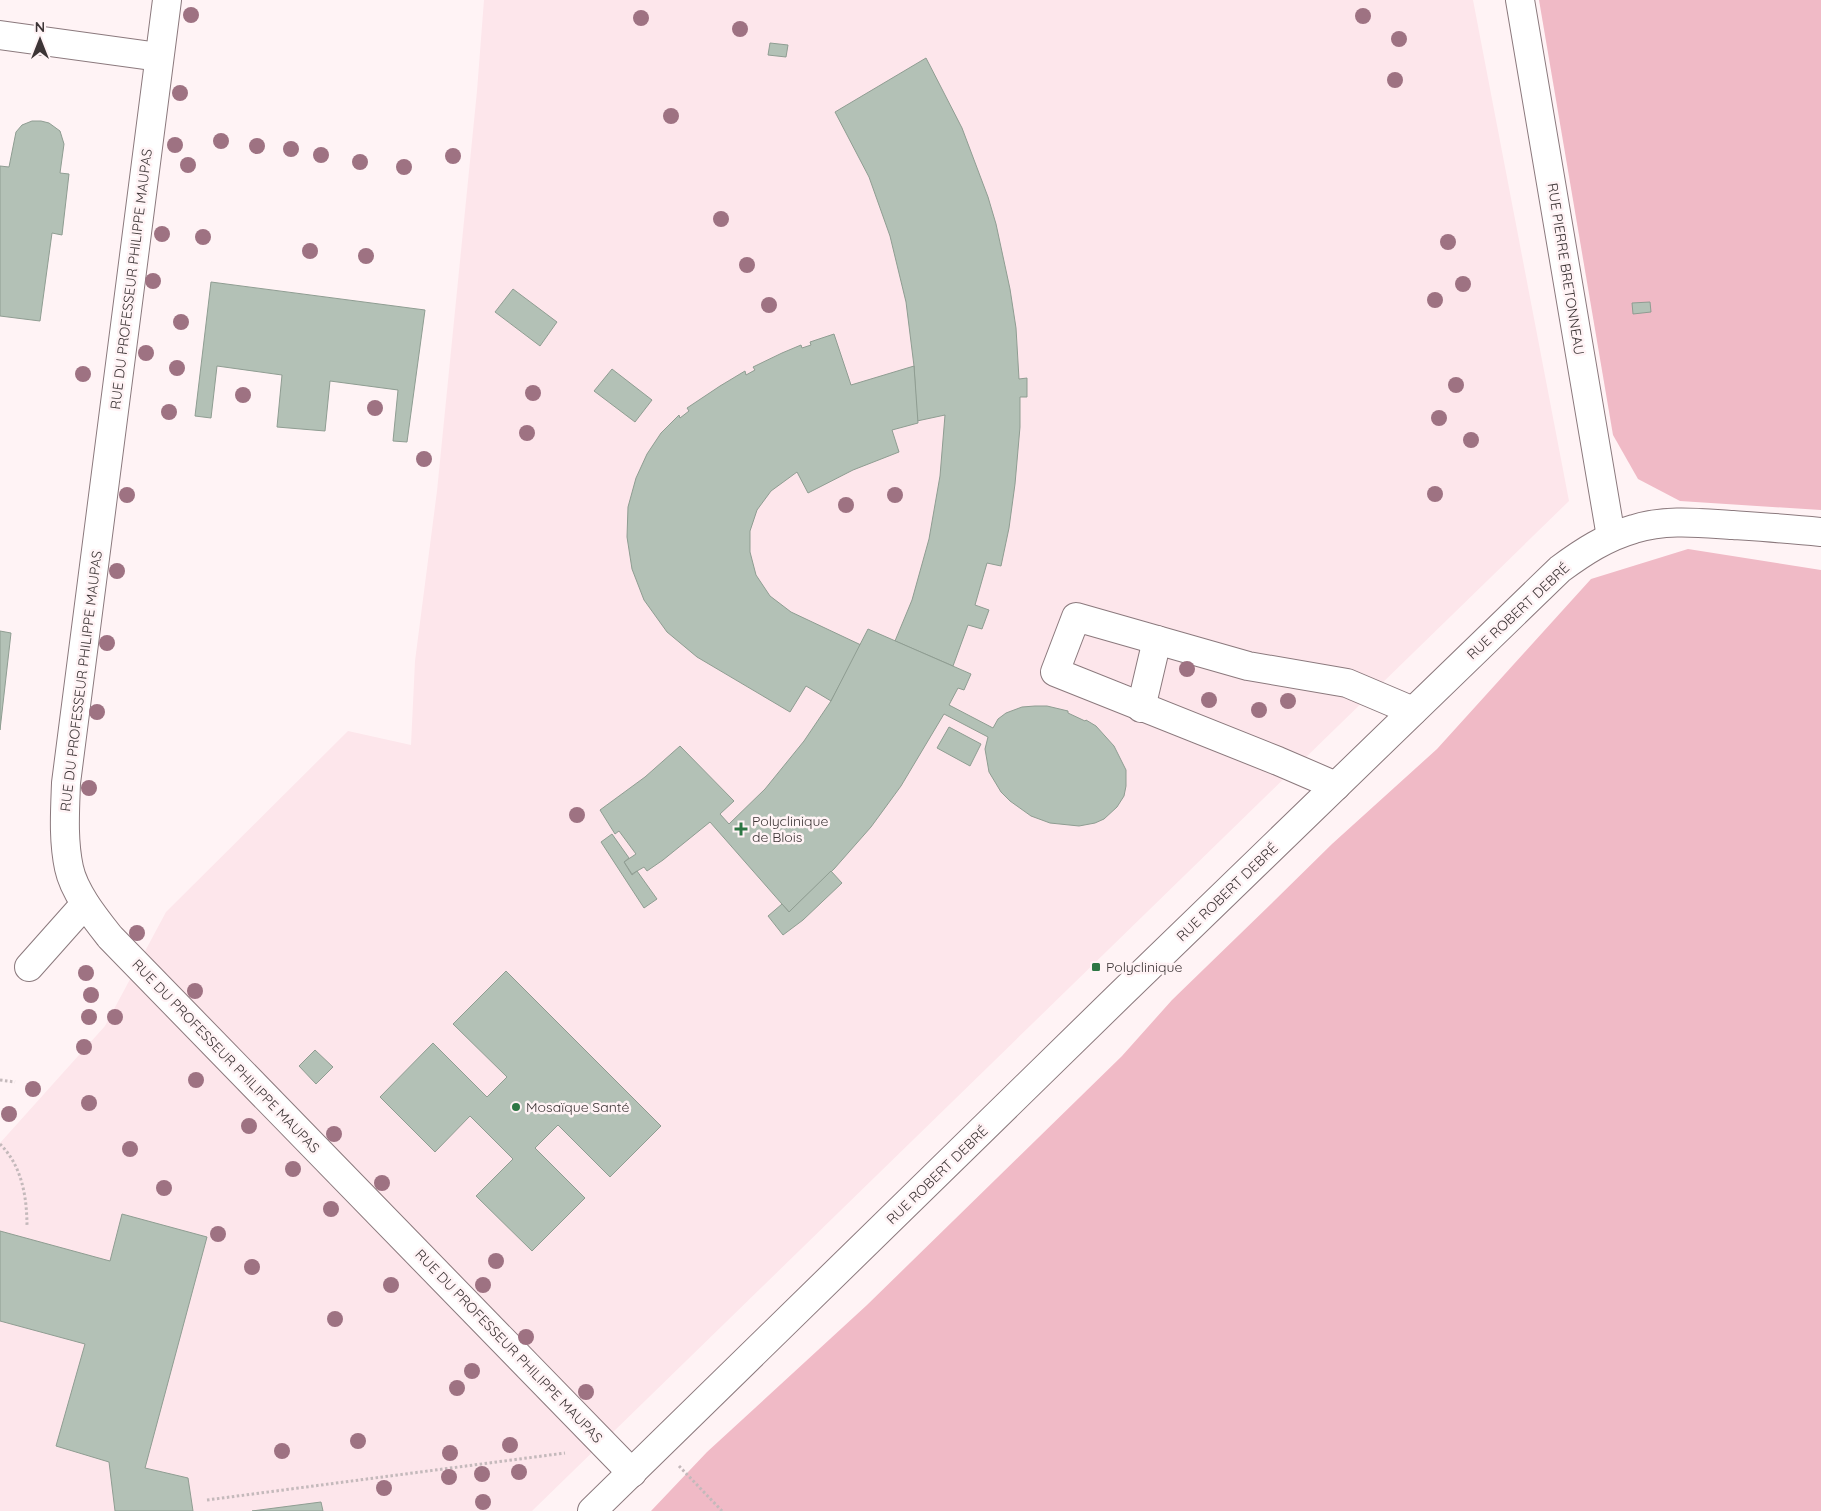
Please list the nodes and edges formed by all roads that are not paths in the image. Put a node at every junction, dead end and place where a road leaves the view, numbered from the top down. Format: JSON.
{"nodes":[{"id":1,"x":167,"y":0,"type":"edge"},
{"id":2,"x":1520,"y":0,"type":"edge"},
{"id":3,"x":0,"y":35,"type":"edge"},
{"id":4,"x":159,"y":57,"type":"junction"},
{"id":5,"x":1821,"y":532,"type":"edge"},
{"id":6,"x":1611,"y":537,"type":"junction"},
{"id":7,"x":1157,"y":640,"type":"junction"},
{"id":8,"x":1141,"y":708,"type":"junction"},
{"id":9,"x":1413,"y":711,"type":"junction"},
{"id":10,"x":1336,"y":786,"type":"junction"},
{"id":11,"x":85,"y":904,"type":"junction"},
{"id":12,"x":29,"y":967,"type":"dead end"},
{"id":13,"x":632,"y":1473,"type":"junction"},
{"id":14,"x":592,"y":1511,"type":"edge"}],
"edges":[{"from":1,"to":4,"type":"street","name":"RUE DU PROFESSEUR PHILIPPE MAUPAS"},
{"from":2,"to":6,"type":"street","name":"RUE PIERRE BRETONNEAU"},
{"from":3,"to":4,"type":"street"},
{"from":4,"to":11,"type":"street","name":"RUE DU PROFESSEUR PHILIPPE MAUPAS"},
{"from":5,"to":6,"type":"street","name":"RUE ROBERT DEBRÉ"},
{"from":6,"to":9,"type":"street","name":"RUE ROBERT DEBRÉ"},
{"from":7,"to":8,"type":"street"},
{"from":7,"to":8,"type":"street"},
{"from":7,"to":9,"type":"street"},
{"from":8,"to":10,"type":"street"},
{"from":9,"to":10,"type":"street","name":"RUE ROBERT DEBRÉ"},
{"from":10,"to":13,"type":"street","name":"RUE ROBERT DEBRÉ"},
{"from":11,"to":12,"type":"street"},
{"from":11,"to":13,"type":"street","name":"RUE DU PROFESSEUR PHILIPPE MAUPAS"},
{"from":13,"to":14,"type":"street","name":"RUE ROBERT DEBRÉ"}]}
